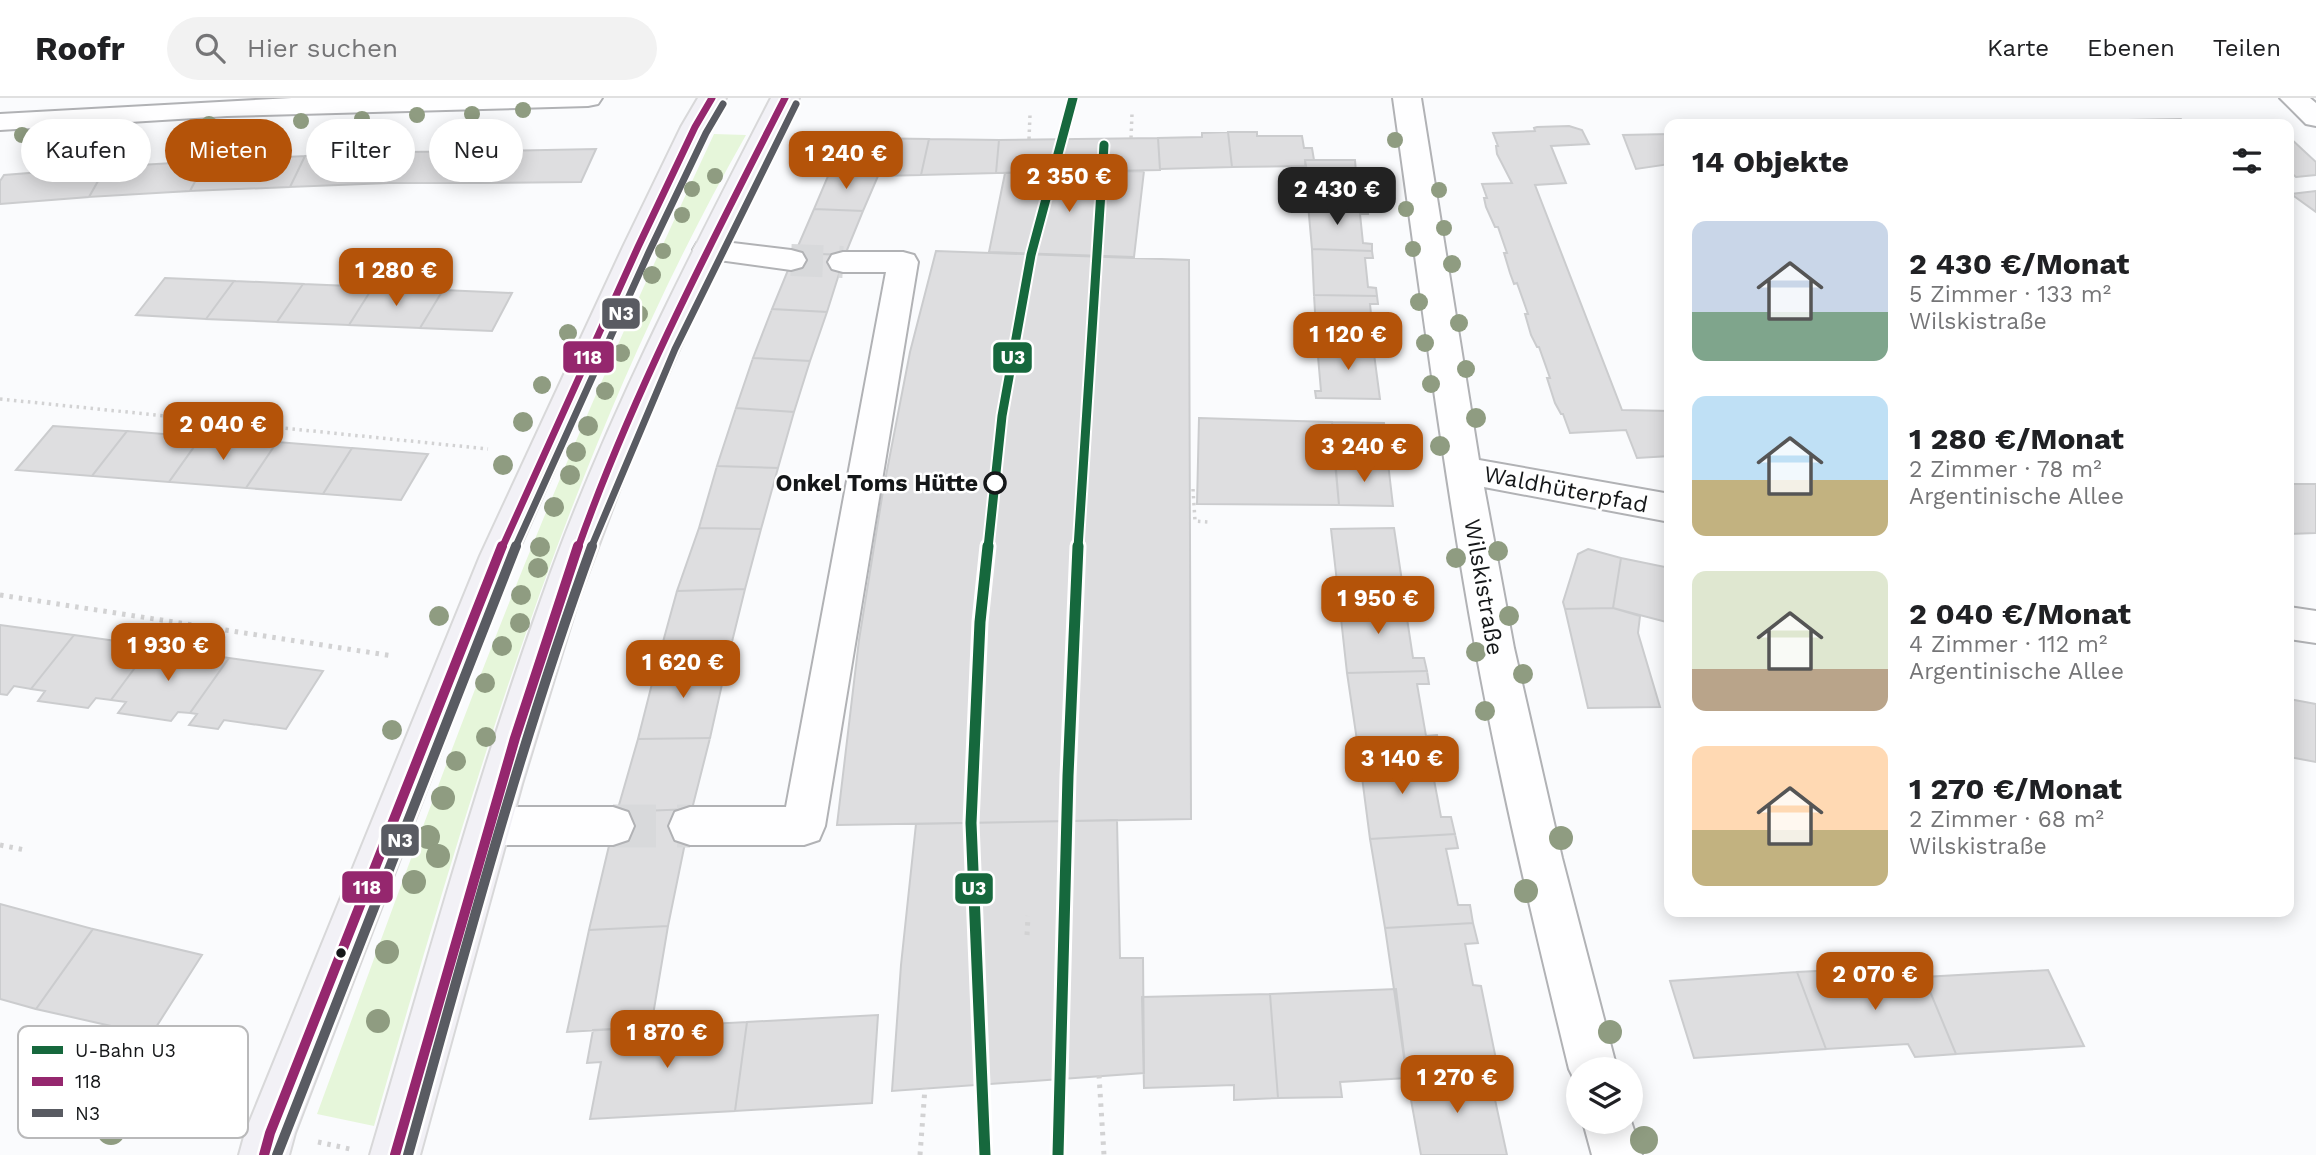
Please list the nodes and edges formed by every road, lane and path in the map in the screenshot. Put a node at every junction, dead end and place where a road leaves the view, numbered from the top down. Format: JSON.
{"nodes":[{"id":1,"x":588,"y":98,"type":"edge"},
{"id":2,"x":712,"y":98,"type":"edge"},
{"id":3,"x":785,"y":98,"type":"edge"},
{"id":4,"x":1407,"y":98,"type":"edge"},
{"id":5,"x":2294,"y":98,"type":"edge"},
{"id":6,"x":231,"y":103,"type":"edge"},
{"id":7,"x":1132,"y":114,"type":"dead end"},
{"id":8,"x":1030,"y":115,"type":"dead end"},
{"id":9,"x":2316,"y":118,"type":"edge"},
{"id":10,"x":0,"y":122,"type":"edge"},
{"id":11,"x":1131,"y":138,"type":"dead end"},
{"id":12,"x":1029,"y":139,"type":"dead end"},
{"id":13,"x":708,"y":250,"type":"junction"},
{"id":14,"x":790,"y":260,"type":"tunnel mouth"},
{"id":15,"x":843,"y":262,"type":"tunnel mouth"},
{"id":16,"x":0,"y":399,"type":"edge"},
{"id":17,"x":488,"y":449,"type":"dead end"},
{"id":18,"x":1463,"y":470,"type":"junction"},
{"id":19,"x":1193,"y":489,"type":"dead end"},
{"id":20,"x":1664,"y":507,"type":"edge"},
{"id":21,"x":1209,"y":522,"type":"dead end"},
{"id":22,"x":0,"y":595,"type":"edge"},
{"id":23,"x":2294,"y":624,"type":"edge"},
{"id":24,"x":2316,"y":627,"type":"edge"},
{"id":25,"x":394,"y":656,"type":"dead end"},
{"id":26,"x":489,"y":826,"type":"junction"},
{"id":27,"x":613,"y":826,"type":"tunnel mouth"},
{"id":28,"x":690,"y":826,"type":"tunnel mouth"},
{"id":29,"x":0,"y":845,"type":"edge"},
{"id":30,"x":25,"y":850,"type":"dead end"},
{"id":31,"x":1028,"y":916,"type":"dead end"},
{"id":32,"x":1027,"y":935,"type":"dead end"},
{"id":33,"x":1590,"y":1057,"type":"edge"},
{"id":34,"x":1099,"y":1075,"type":"dead end"},
{"id":35,"x":925,"y":1088,"type":"dead end"},
{"id":36,"x":1611,"y":1134,"type":"edge"},
{"id":37,"x":285,"y":1148,"type":"edge"},
{"id":38,"x":354,"y":1150,"type":"dead end"},
{"id":39,"x":395,"y":1155,"type":"edge"},
{"id":40,"x":920,"y":1155,"type":"edge"},
{"id":41,"x":1104,"y":1155,"type":"edge"},
{"id":42,"x":1617,"y":1155,"type":"edge"}],
"edges":[{"from":1,"to":6,"type":"street"},
{"from":2,"to":37,"type":"main road"},
{"from":3,"to":13,"type":"main road"},
{"from":4,"to":18,"type":"street","name":"Wilskistraße"},
{"from":5,"to":9,"type":"street"},
{"from":6,"to":10,"type":"street"},
{"from":7,"to":11,"type":"path"},
{"from":8,"to":12,"type":"path"},
{"from":13,"to":14,"type":"street"},
{"from":13,"to":26,"type":"main road"},
{"from":15,"to":28,"type":"street"},
{"from":16,"to":17,"type":"path"},
{"from":18,"to":20,"type":"street","name":"Waldhüterpfad"},
{"from":18,"to":33,"type":"street","name":"Wilskistraße"},
{"from":19,"to":21,"type":"path"},
{"from":22,"to":25,"type":"path"},
{"from":23,"to":24,"type":"street"},
{"from":26,"to":27,"type":"street"},
{"from":26,"to":39,"type":"main road"},
{"from":29,"to":30,"type":"path"},
{"from":31,"to":32,"type":"path"},
{"from":34,"to":41,"type":"path"},
{"from":35,"to":40,"type":"path"},
{"from":36,"to":42,"type":"street"},
{"from":37,"to":38,"type":"path"}]}
